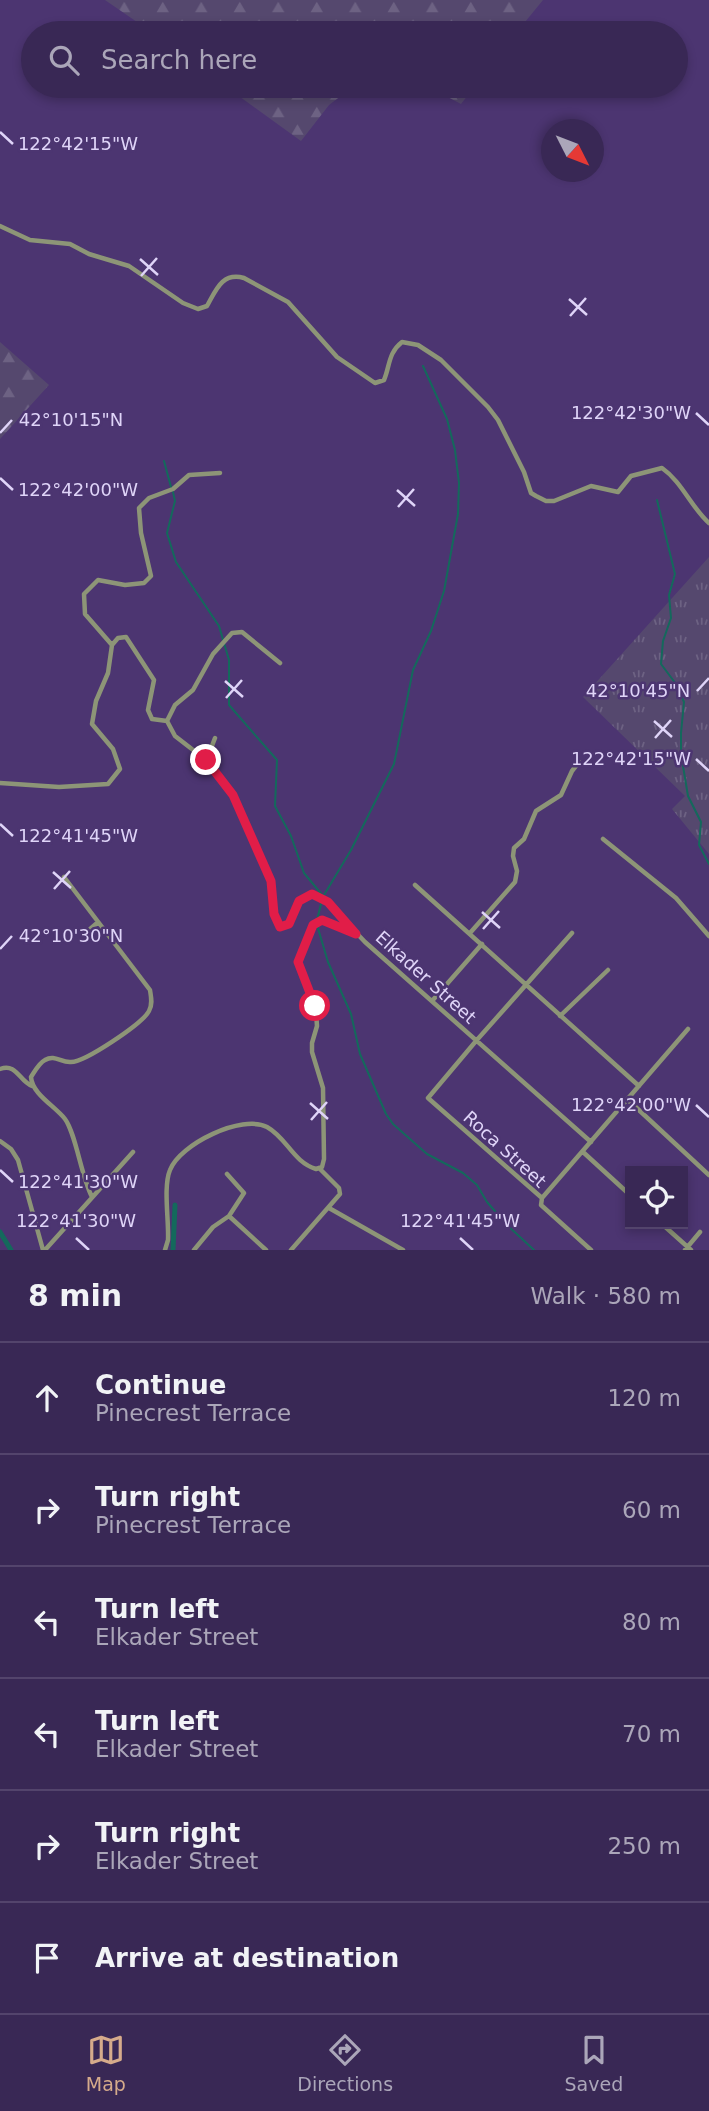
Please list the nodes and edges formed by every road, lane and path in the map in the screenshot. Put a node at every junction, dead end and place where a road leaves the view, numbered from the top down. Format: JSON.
{"nodes":[{"id":1,"x":0,"y":226,"type":"edge"},
{"id":2,"x":220,"y":473,"type":"dead end"},
{"id":3,"x":709,"y":523,"type":"edge"},
{"id":4,"x":111,"y":645,"type":"junction"},
{"id":5,"x":280,"y":663,"type":"dead end"},
{"id":6,"x":167,"y":721,"type":"junction"},
{"id":7,"x":215,"y":738,"type":"dead end"},
{"id":8,"x":579,"y":762,"type":"dead end"},
{"id":9,"x":211,"y":766,"type":"junction"},
{"id":10,"x":0,"y":783,"type":"edge"},
{"id":11,"x":603,"y":839,"type":"dead end"},
{"id":12,"x":64,"y":877,"type":"dead end"},
{"id":13,"x":415,"y":884,"type":"dead end"},
{"id":14,"x":86,"y":890,"type":"dead end"},
{"id":15,"x":80,"y":896,"type":"junction"},
{"id":16,"x":97,"y":923,"type":"junction"},
{"id":17,"x":89,"y":930,"type":"dead end"},
{"id":18,"x":470,"y":933,"type":"junction"},
{"id":19,"x":572,"y":933,"type":"dead end"},
{"id":20,"x":356,"y":934,"type":"junction"},
{"id":21,"x":709,"y":936,"type":"edge"},
{"id":22,"x":482,"y":944,"type":"junction"},
{"id":23,"x":608,"y":970,"type":"dead end"},
{"id":24,"x":527,"y":984,"type":"junction"},
{"id":25,"x":432,"y":1001,"type":"junction"},
{"id":26,"x":561,"y":1016,"type":"junction"},
{"id":27,"x":688,"y":1029,"type":"dead end"},
{"id":28,"x":476,"y":1041,"type":"junction"},
{"id":29,"x":0,"y":1069,"type":"edge"},
{"id":30,"x":33,"y":1086,"type":"junction"},
{"id":31,"x":639,"y":1086,"type":"junction"},
{"id":32,"x":627,"y":1099,"type":"junction"},
{"id":33,"x":0,"y":1141,"type":"edge"},
{"id":34,"x":591,"y":1142,"type":"junction"},
{"id":35,"x":133,"y":1152,"type":"dead end"},
{"id":36,"x":583,"y":1152,"type":"junction"},
{"id":37,"x":320,"y":1169,"type":"junction"},
{"id":38,"x":227,"y":1174,"type":"dead end"},
{"id":39,"x":709,"y":1175,"type":"edge"},
{"id":40,"x":625,"y":1190,"type":"edge"},
{"id":41,"x":92,"y":1198,"type":"junction"},
{"id":42,"x":542,"y":1198,"type":"junction"},
{"id":43,"x":329,"y":1208,"type":"junction"},
{"id":44,"x":229,"y":1216,"type":"junction"},
{"id":45,"x":667,"y":1229,"type":"edge"},
{"id":46,"x":700,"y":1232,"type":"dead end"},
{"id":47,"x":393,"y":1243,"type":"junction"},
{"id":48,"x":688,"y":1249,"type":"edge"},
{"id":49,"x":44,"y":1250,"type":"edge"},
{"id":50,"x":165,"y":1250,"type":"edge"},
{"id":51,"x":194,"y":1250,"type":"edge"},
{"id":52,"x":266,"y":1250,"type":"edge"},
{"id":53,"x":291,"y":1250,"type":"edge"},
{"id":54,"x":387,"y":1250,"type":"edge"},
{"id":55,"x":403,"y":1250,"type":"edge"},
{"id":56,"x":591,"y":1250,"type":"edge"}],
"edges":[{"from":1,"to":3,"type":"street"},
{"from":2,"to":4,"type":"street"},
{"from":4,"to":6,"type":"street","name":"Elkader Street"},
{"from":4,"to":10,"type":"street"},
{"from":5,"to":6,"type":"street"},
{"from":6,"to":9,"type":"street","name":"Elkader Street"},
{"from":7,"to":9,"type":"street"},
{"from":8,"to":18,"type":"street"},
{"from":9,"to":20,"type":"street","name":"Elkader Street"},
{"from":11,"to":21,"type":"street"},
{"from":12,"to":15,"type":"street"},
{"from":13,"to":18,"type":"street"},
{"from":14,"to":15,"type":"street"},
{"from":15,"to":16,"type":"street"},
{"from":16,"to":17,"type":"street"},
{"from":16,"to":30,"type":"street"},
{"from":18,"to":22,"type":"street"},
{"from":19,"to":24,"type":"street"},
{"from":20,"to":25,"type":"street","name":"Elkader Street"},
{"from":20,"to":37,"type":"street"},
{"from":22,"to":24,"type":"street"},
{"from":22,"to":25,"type":"street"},
{"from":23,"to":26,"type":"street"},
{"from":24,"to":26,"type":"street"},
{"from":24,"to":28,"type":"street"},
{"from":25,"to":28,"type":"street","name":"Elkader Street"},
{"from":26,"to":31,"type":"street"},
{"from":27,"to":31,"type":"street"},
{"from":28,"to":34,"type":"street","name":"Elkader Street"},
{"from":28,"to":42,"type":"street","name":"Roca Street"},
{"from":29,"to":30,"type":"street"},
{"from":30,"to":41,"type":"street"},
{"from":31,"to":32,"type":"street"},
{"from":32,"to":34,"type":"street"},
{"from":32,"to":39,"type":"street"},
{"from":33,"to":49,"type":"street"},
{"from":34,"to":36,"type":"street"},
{"from":35,"to":41,"type":"street"},
{"from":36,"to":40,"type":"street"},
{"from":36,"to":42,"type":"street"},
{"from":37,"to":43,"type":"street"},
{"from":37,"to":50,"type":"street"},
{"from":38,"to":44,"type":"street"},
{"from":41,"to":49,"type":"street"},
{"from":42,"to":56,"type":"street","name":"Roca Street"},
{"from":43,"to":47,"type":"street"},
{"from":43,"to":53,"type":"street"},
{"from":44,"to":51,"type":"street"},
{"from":44,"to":52,"type":"street"},
{"from":45,"to":48,"type":"street"},
{"from":46,"to":48,"type":"street"},
{"from":47,"to":54,"type":"street"},
{"from":47,"to":55,"type":"street"}]}
